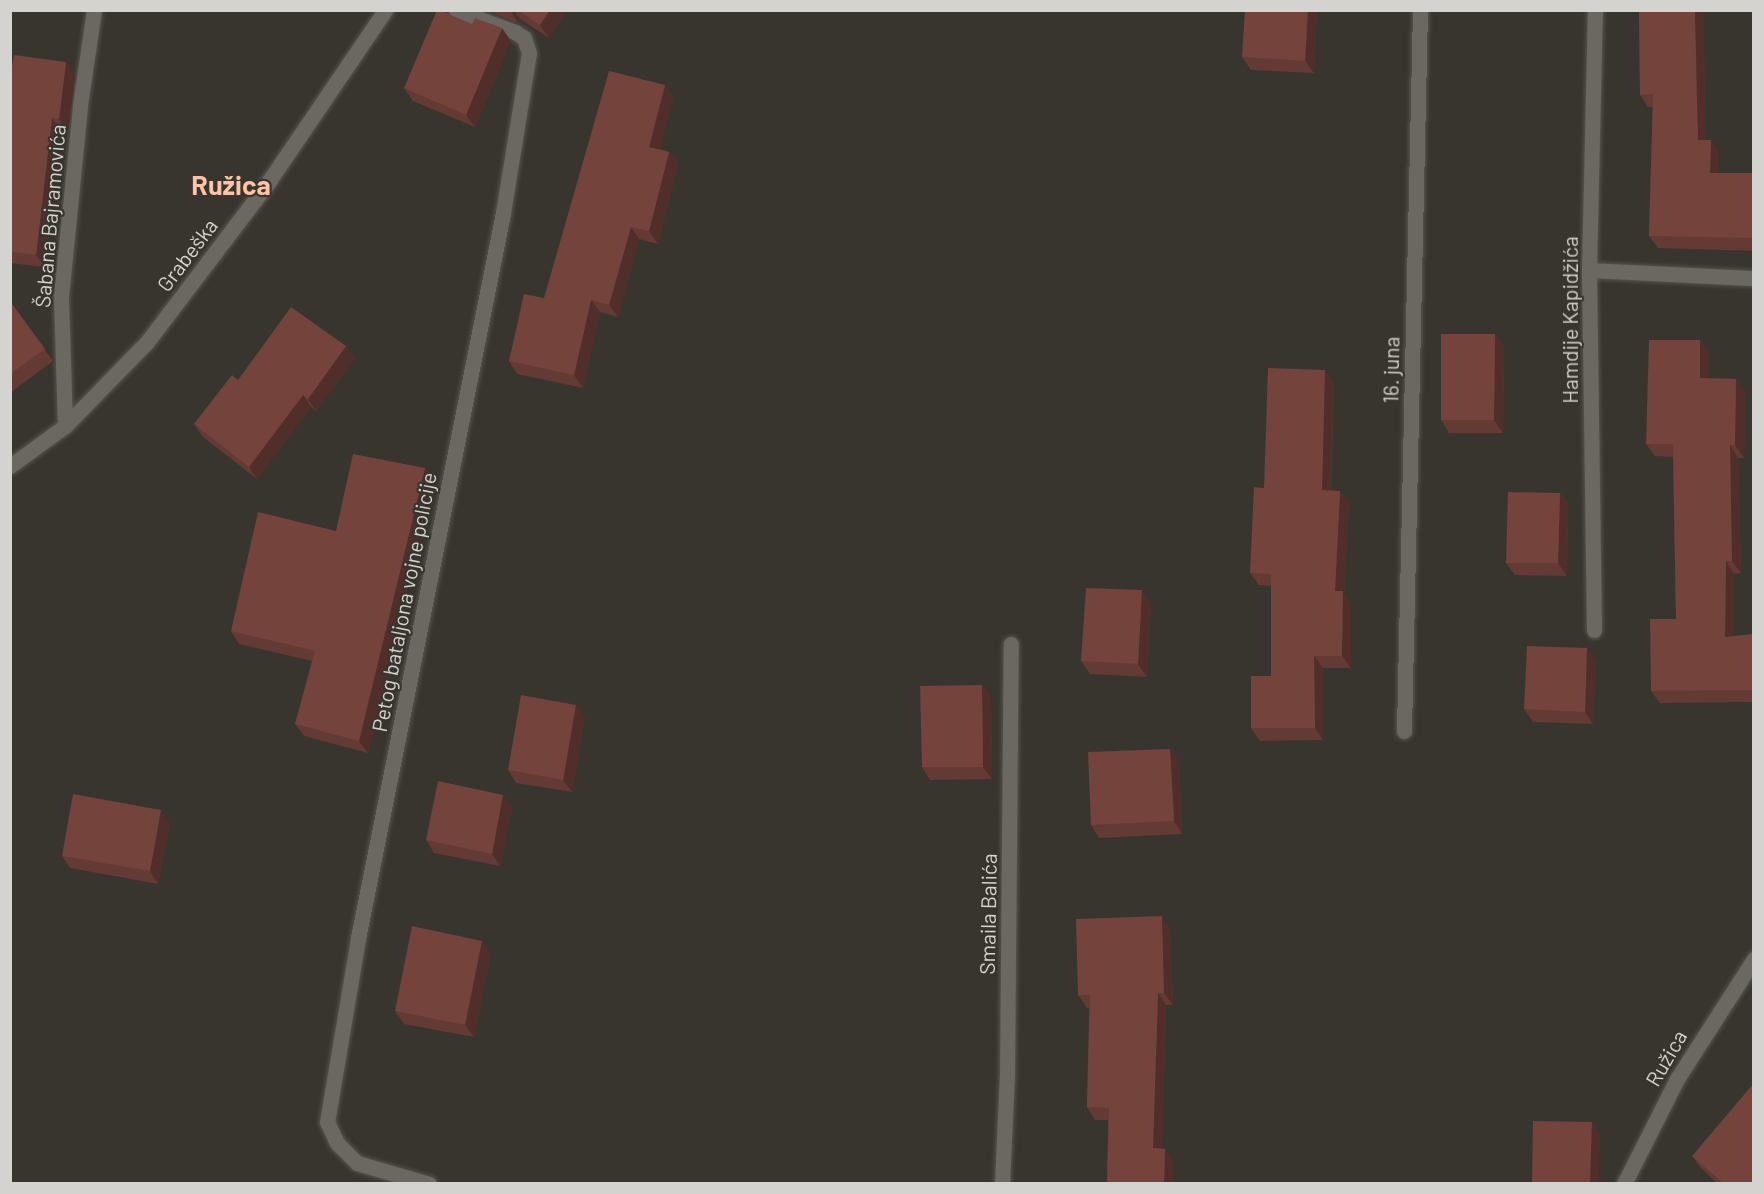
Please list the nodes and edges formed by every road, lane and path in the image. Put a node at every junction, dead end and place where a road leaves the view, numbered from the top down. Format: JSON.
{"nodes":[{"id":1,"x":94,"y":10,"type":"edge"},
{"id":2,"x":385,"y":10,"type":"edge"},
{"id":3,"x":456,"y":10,"type":"edge"},
{"id":4,"x":1420,"y":10,"type":"edge"},
{"id":5,"x":1595,"y":10,"type":"edge"},
{"id":6,"x":1589,"y":270,"type":"junction"},
{"id":7,"x":1754,"y":278,"type":"edge"},
{"id":8,"x":65,"y":426,"type":"junction"},
{"id":9,"x":10,"y":466,"type":"edge"},
{"id":10,"x":1594,"y":630,"type":"dead end"},
{"id":11,"x":1011,"y":644,"type":"dead end"},
{"id":12,"x":1404,"y":731,"type":"dead end"},
{"id":13,"x":1754,"y":959,"type":"edge"},
{"id":14,"x":429,"y":1184,"type":"edge"},
{"id":15,"x":1002,"y":1184,"type":"edge"},
{"id":16,"x":1624,"y":1184,"type":"edge"}],
"edges":[{"from":1,"to":8,"type":"street","name":"Šabana Bajramovića"},
{"from":2,"to":8,"type":"street","name":"Grabeška"},
{"from":3,"to":14,"type":"street","name":"Petog bataljona vojne policije"},
{"from":4,"to":12,"type":"street","name":"16. juna"},
{"from":5,"to":6,"type":"street","name":"Hamdije Kapidžića"},
{"from":6,"to":7,"type":"street"},
{"from":6,"to":10,"type":"street","name":"Hamdije Kapidžića"},
{"from":8,"to":9,"type":"street","name":"Grabeška"},
{"from":11,"to":15,"type":"street","name":"Smaila Balića"},
{"from":13,"to":16,"type":"street","name":"Ružica"}]}
